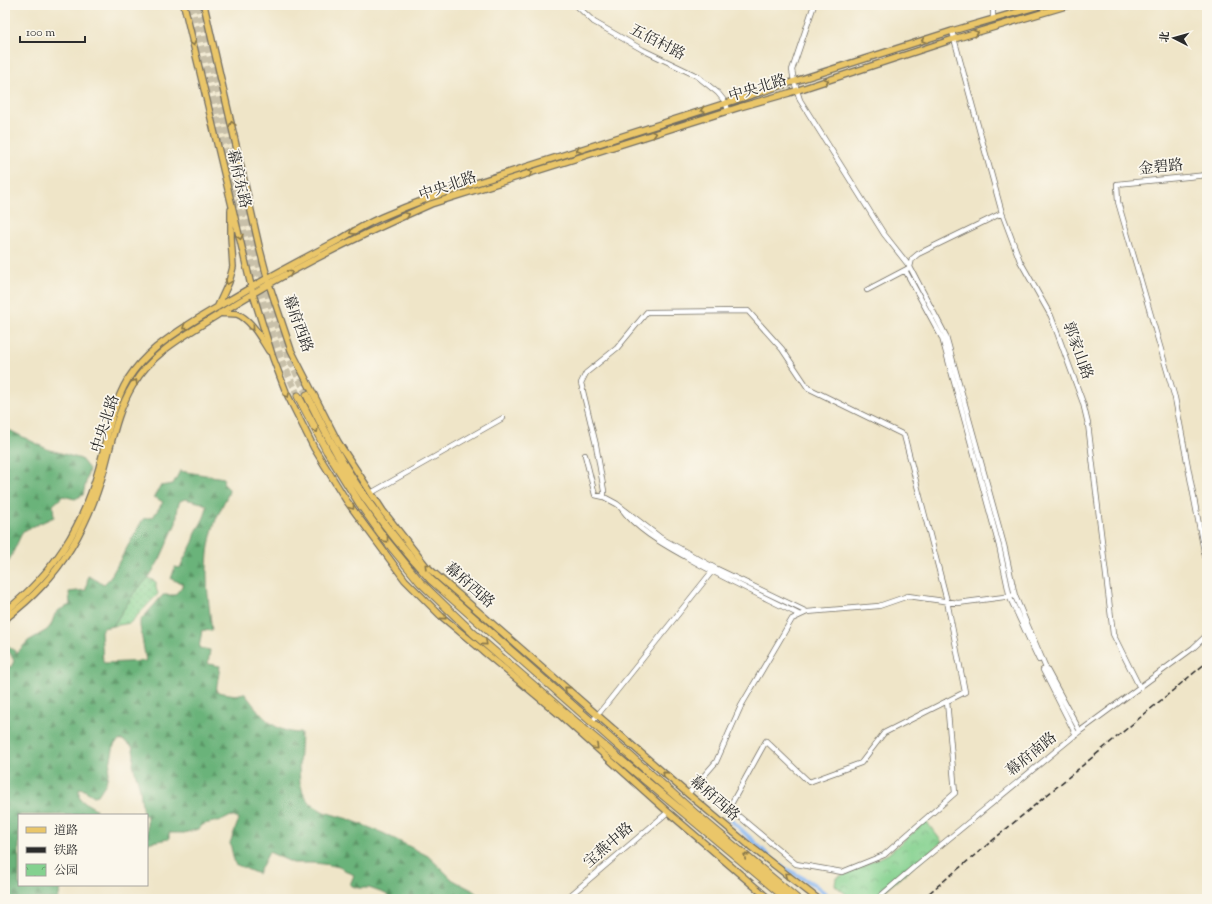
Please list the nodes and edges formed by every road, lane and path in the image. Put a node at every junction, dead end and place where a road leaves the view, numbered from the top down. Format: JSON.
{"nodes":[{"id":1,"x":184,"y":5,"type":"edge"},
{"id":2,"x":204,"y":5,"type":"edge"},
{"id":3,"x":576,"y":5,"type":"edge"},
{"id":4,"x":814,"y":5,"type":"edge"},
{"id":5,"x":993,"y":5,"type":"edge"},
{"id":6,"x":1042,"y":5,"type":"edge"},
{"id":7,"x":1070,"y":5,"type":"edge"},
{"id":8,"x":993,"y":20,"type":"junction"},
{"id":9,"x":952,"y":31,"type":"junction"},
{"id":10,"x":954,"y":39,"type":"junction"},
{"id":11,"x":794,"y":81,"type":"junction"},
{"id":12,"x":797,"y":90,"type":"junction"},
{"id":13,"x":726,"y":103,"type":"junction"},
{"id":14,"x":728,"y":111,"type":"junction"},
{"id":15,"x":1207,"y":175,"type":"edge"},
{"id":16,"x":247,"y":190,"type":"joint"},
{"id":17,"x":232,"y":202,"type":"junction"},
{"id":18,"x":1002,"y":213,"type":"junction"},
{"id":19,"x":908,"y":269,"type":"junction"},
{"id":20,"x":267,"y":278,"type":"junction"},
{"id":21,"x":269,"y":284,"type":"junction"},
{"id":22,"x":252,"y":290,"type":"junction"},
{"id":23,"x":867,"y":290,"type":"dead end"},
{"id":24,"x":218,"y":306,"type":"junction"},
{"id":25,"x":220,"y":313,"type":"junction"},
{"id":26,"x":273,"y":358,"type":"junction"},
{"id":27,"x":307,"y":395,"type":"tunnel mouth"},
{"id":28,"x":298,"y":396,"type":"tunnel mouth"},
{"id":29,"x":503,"y":418,"type":"dead end"},
{"id":30,"x":585,"y":455,"type":"dead end"},
{"id":31,"x":371,"y":493,"type":"junction"},
{"id":32,"x":604,"y":497,"type":"junction"},
{"id":33,"x":617,"y":504,"type":"junction"},
{"id":34,"x":1207,"y":567,"type":"edge"},
{"id":35,"x":715,"y":568,"type":"junction"},
{"id":36,"x":1015,"y":596,"type":"junction"},
{"id":37,"x":948,"y":601,"type":"junction"},
{"id":38,"x":5,"y":612,"type":"edge"},
{"id":39,"x":807,"y":612,"type":"junction"},
{"id":40,"x":800,"y":615,"type":"junction"},
{"id":41,"x":5,"y":619,"type":"edge"},
{"id":42,"x":1207,"y":635,"type":"edge"},
{"id":43,"x":1140,"y":688,"type":"junction"},
{"id":44,"x":947,"y":702,"type":"junction"},
{"id":45,"x":598,"y":715,"type":"junction"},
{"id":46,"x":592,"y":722,"type":"junction"},
{"id":47,"x":1078,"y":733,"type":"junction"},
{"id":48,"x":688,"y":794,"type":"junction"},
{"id":49,"x":668,"y":812,"type":"junction"},
{"id":50,"x":694,"y":817,"type":"junction"},
{"id":51,"x":566,"y":899,"type":"edge"},
{"id":52,"x":769,"y":899,"type":"edge"},
{"id":53,"x":787,"y":899,"type":"edge"},
{"id":54,"x":798,"y":899,"type":"edge"},
{"id":55,"x":818,"y":899,"type":"edge"},
{"id":56,"x":877,"y":899,"type":"edge"}],
"edges":[{"from":1,"to":17,"type":"main road","name":"幕府东路","one_way":true},
{"from":16,"to":2,"type":"main road","name":"幕府东路","one_way":true},
{"from":3,"to":13,"type":"street","name":"五佰村路"},
{"from":4,"to":11,"type":"street"},
{"from":5,"to":8,"type":"street"},
{"from":6,"to":8,"type":"main road","name":"中央北路"},
{"from":10,"to":7,"type":"main road","name":"中央北路","one_way":true},
{"from":8,"to":9,"type":"main road","name":"中央北路"},
{"from":9,"to":10,"type":"street","name":"郭家山路"},
{"from":9,"to":11,"type":"main road","name":"中央北路","one_way":true},
{"from":12,"to":10,"type":"main road","name":"中央北路","one_way":true},
{"from":10,"to":18,"type":"street","name":"郭家山路"},
{"from":11,"to":12,"type":"street"},
{"from":11,"to":13,"type":"main road","name":"中央北路"},
{"from":12,"to":14,"type":"main road","name":"中央北路"},
{"from":12,"to":19,"type":"street"},
{"from":13,"to":14,"type":"street"},
{"from":13,"to":20,"type":"main road","name":"中央北路","one_way":true},
{"from":21,"to":14,"type":"main road","name":"中央北路","one_way":true},
{"from":15,"to":34,"type":"street","name":"金碧路"},
{"from":16,"to":20,"type":"main road","name":"幕府西路"},
{"from":17,"to":22,"type":"main road","name":"幕府东路","one_way":true},
{"from":17,"to":24,"type":"main road","one_way":true},
{"from":18,"to":19,"type":"street"},
{"from":18,"to":43,"type":"street","name":"郭家山路"},
{"from":19,"to":23,"type":"street"},
{"from":19,"to":36,"type":"street"},
{"from":19,"to":47,"type":"street"},
{"from":20,"to":21,"type":"main road","name":"幕府西路"},
{"from":20,"to":22,"type":"main road","name":"中央北路"},
{"from":21,"to":22,"type":"main road","name":"中央北路"},
{"from":21,"to":31,"type":"main road","name":"幕府西路"},
{"from":22,"to":24,"type":"main road","name":"中央北路"},
{"from":22,"to":25,"type":"main road","name":"中央北路"},
{"from":22,"to":26,"type":"main road","name":"幕府东路"},
{"from":24,"to":38,"type":"main road","name":"中央北路","one_way":true},
{"from":25,"to":26,"type":"main road","one_way":true},
{"from":41,"to":25,"type":"main road","name":"中央北路","one_way":true},
{"from":26,"to":49,"type":"main road","one_way":true},
{"from":27,"to":46,"type":"highway","name":"幕府西路"},
{"from":28,"to":50,"type":"highway","name":"幕府西路","one_way":true},
{"from":29,"to":31,"type":"street"},
{"from":30,"to":32,"type":"street"},
{"from":45,"to":31,"type":"main road","name":"幕府西路","one_way":true},
{"from":32,"to":33,"type":"street"},
{"from":32,"to":37,"type":"street"},
{"from":33,"to":35,"type":"street"},
{"from":33,"to":40,"type":"street"},
{"from":35,"to":39,"type":"street"},
{"from":35,"to":45,"type":"street"},
{"from":36,"to":37,"type":"street"},
{"from":36,"to":47,"type":"street"},
{"from":37,"to":39,"type":"street"},
{"from":37,"to":44,"type":"street"},
{"from":39,"to":40,"type":"street"},
{"from":40,"to":48,"type":"street"},
{"from":42,"to":43,"type":"street","name":"幕府南路"},
{"from":43,"to":47,"type":"street","name":"幕府南路"},
{"from":44,"to":44,"type":"street"},
{"from":45,"to":46,"type":"street"},
{"from":48,"to":45,"type":"main road","name":"幕府西路","one_way":true},
{"from":46,"to":50,"type":"highway","name":"幕府西路"},
{"from":47,"to":56,"type":"street","name":"幕府南路"},
{"from":55,"to":48,"type":"main road","name":"幕府西路","one_way":true},
{"from":49,"to":51,"type":"street","name":"宝燕中路"},
{"from":49,"to":52,"type":"main road"},
{"from":50,"to":53,"type":"highway","name":"幕府西路"},
{"from":54,"to":50,"type":"highway","name":"幕府西路","one_way":true}]}
